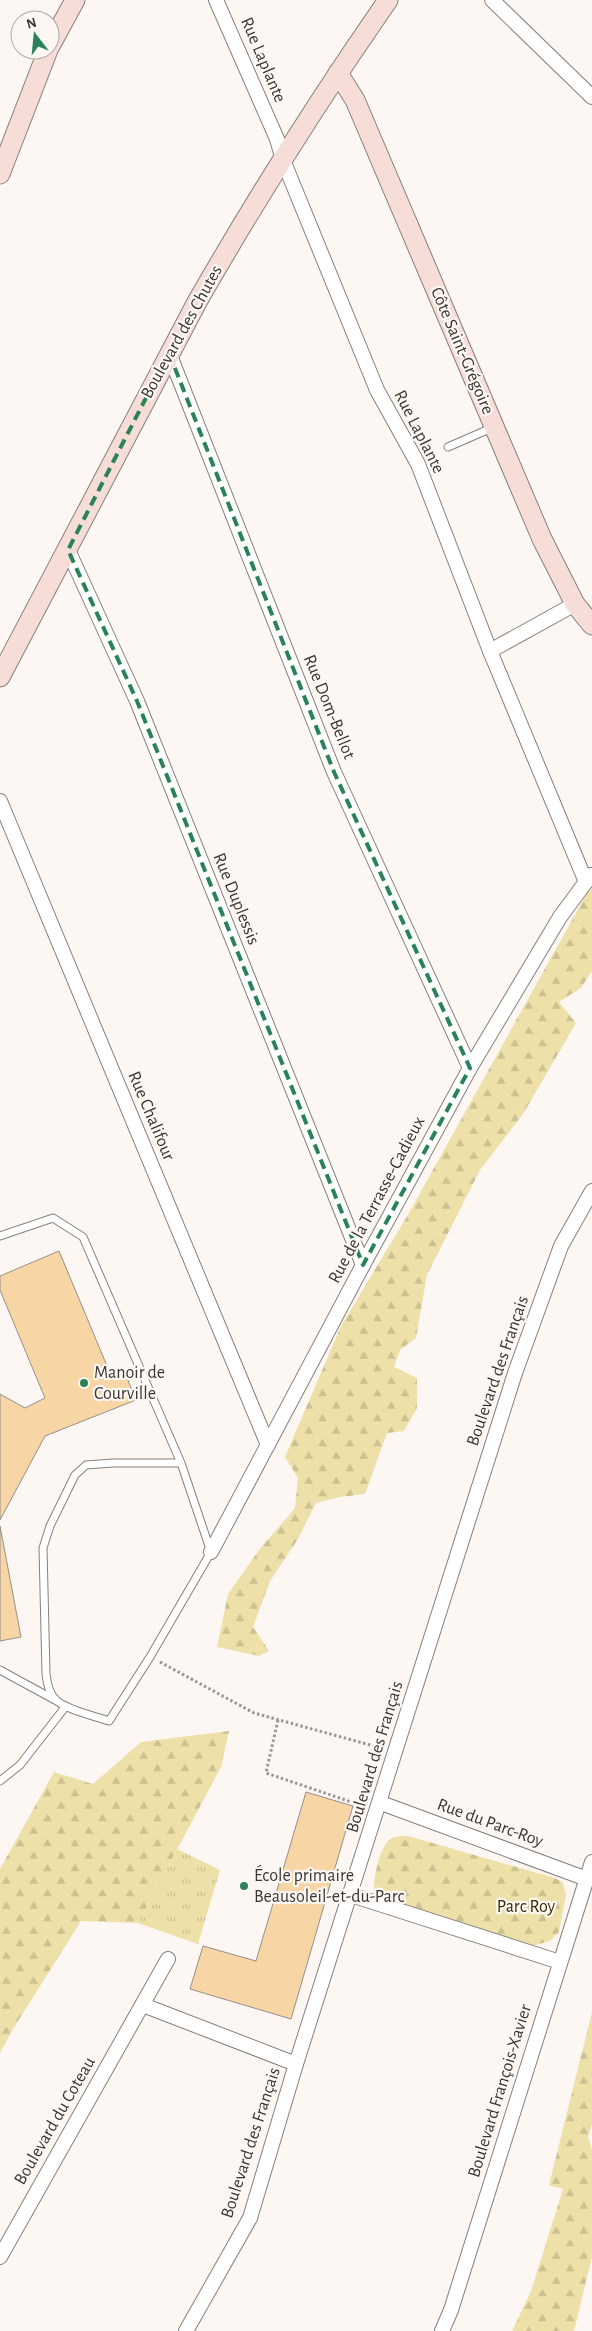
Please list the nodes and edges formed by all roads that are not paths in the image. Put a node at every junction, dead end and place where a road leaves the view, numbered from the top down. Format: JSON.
{"nodes":[{"id":1,"x":75,"y":0,"type":"edge"},
{"id":2,"x":388,"y":0,"type":"edge"},
{"id":3,"x":492,"y":0,"type":"edge"},
{"id":4,"x":219,"y":6,"type":"edge"},
{"id":5,"x":60,"y":28,"type":"edge"},
{"id":6,"x":44,"y":60,"type":"edge"},
{"id":7,"x":338,"y":73,"type":"junction"},
{"id":8,"x":592,"y":98,"type":"edge"},
{"id":9,"x":283,"y":160,"type":"junction"},
{"id":10,"x":0,"y":174,"type":"edge"},
{"id":11,"x":169,"y":353,"type":"junction"},
{"id":12,"x":495,"y":427,"type":"junction"},
{"id":13,"x":448,"y":447,"type":"dead end"},
{"id":14,"x":68,"y":550,"type":"junction"},
{"id":15,"x":575,"y":604,"type":"junction"},
{"id":16,"x":592,"y":625,"type":"edge"},
{"id":17,"x":490,"y":651,"type":"junction"},
{"id":18,"x":0,"y":677,"type":"edge"},
{"id":19,"x":0,"y":801,"type":"edge"},
{"id":20,"x":589,"y":878,"type":"edge"},
{"id":21,"x":470,"y":1068,"type":"junction"},
{"id":22,"x":592,"y":1191,"type":"edge"},
{"id":23,"x":0,"y":1236,"type":"edge"},
{"id":24,"x":363,"y":1265,"type":"junction"},
{"id":25,"x":268,"y":1445,"type":"junction"},
{"id":26,"x":181,"y":1463,"type":"junction"},
{"id":27,"x":211,"y":1552,"type":"junction"},
{"id":28,"x":0,"y":1670,"type":"edge"},
{"id":29,"x":55,"y":1700,"type":"junction"},
{"id":30,"x":66,"y":1706,"type":"junction"},
{"id":31,"x":0,"y":1781,"type":"edge"},
{"id":32,"x":379,"y":1807,"type":"junction"},
{"id":33,"x":592,"y":1862,"type":"edge"},
{"id":34,"x":587,"y":1878,"type":"junction"},
{"id":35,"x":351,"y":1895,"type":"junction"},
{"id":36,"x":168,"y":1959,"type":"dead end"},
{"id":37,"x":560,"y":1962,"type":"junction"},
{"id":38,"x":143,"y":2005,"type":"junction"},
{"id":39,"x":296,"y":2064,"type":"junction"},
{"id":40,"x":0,"y":2256,"type":"edge"},
{"id":41,"x":186,"y":2331,"type":"edge"},
{"id":42,"x":442,"y":2331,"type":"edge"}],
"edges":[{"from":1,"to":5,"type":"street"},
{"from":2,"to":7,"type":"street","name":"Boulevard des Chutes"},
{"from":3,"to":8,"type":"street"},
{"from":4,"to":9,"type":"street","name":"Rue Laplante"},
{"from":6,"to":10,"type":"street"},
{"from":7,"to":9,"type":"street","name":"Boulevard des Chutes"},
{"from":7,"to":12,"type":"street","name":"Côte Saint-Grégoire"},
{"from":9,"to":11,"type":"street","name":"Boulevard des Chutes"},
{"from":9,"to":17,"type":"street","name":"Rue Laplante"},
{"from":11,"to":14,"type":"street","name":"Boulevard des Chutes"},
{"from":11,"to":21,"type":"street","name":"Rue Dom-Bellot"},
{"from":12,"to":13,"type":"lane"},
{"from":12,"to":15,"type":"street","name":"Côte Saint-Grégoire"},
{"from":14,"to":18,"type":"street","name":"Boulevard des Chutes"},
{"from":14,"to":24,"type":"street","name":"Rue Duplessis"},
{"from":15,"to":16,"type":"street","name":"Côte Saint-Grégoire"},
{"from":15,"to":17,"type":"street"},
{"from":17,"to":20,"type":"street","name":"Rue Laplante"},
{"from":19,"to":25,"type":"street","name":"Rue Chalifour"},
{"from":20,"to":21,"type":"street","name":"Rue de la Terrasse-Cadieux"},
{"from":21,"to":24,"type":"street","name":"Rue de la Terrasse-Cadieux"},
{"from":22,"to":32,"type":"street","name":"Boulevard des Français"},
{"from":23,"to":26,"type":"lane"},
{"from":24,"to":25,"type":"street","name":"Rue de la Terrasse-Cadieux"},
{"from":25,"to":27,"type":"street","name":"Rue de la Terrasse-Cadieux"},
{"from":26,"to":27,"type":"lane"},
{"from":26,"to":29,"type":"lane"},
{"from":27,"to":30,"type":"lane"},
{"from":28,"to":29,"type":"lane"},
{"from":29,"to":30,"type":"lane"},
{"from":30,"to":31,"type":"lane"},
{"from":32,"to":34,"type":"street","name":"Rue du Parc-Roy"},
{"from":32,"to":35,"type":"street","name":"Boulevard des Français"},
{"from":33,"to":34,"type":"street","name":"Boulevard François-Xavier"},
{"from":34,"to":37,"type":"street","name":"Boulevard François-Xavier"},
{"from":35,"to":37,"type":"street"},
{"from":35,"to":39,"type":"street","name":"Boulevard des Français"},
{"from":36,"to":38,"type":"street","name":"Boulevard du Coteau"},
{"from":37,"to":42,"type":"street","name":"Boulevard François-Xavier"},
{"from":38,"to":39,"type":"street"},
{"from":38,"to":40,"type":"street","name":"Boulevard du Coteau"},
{"from":39,"to":41,"type":"street","name":"Boulevard des Français"}]}
